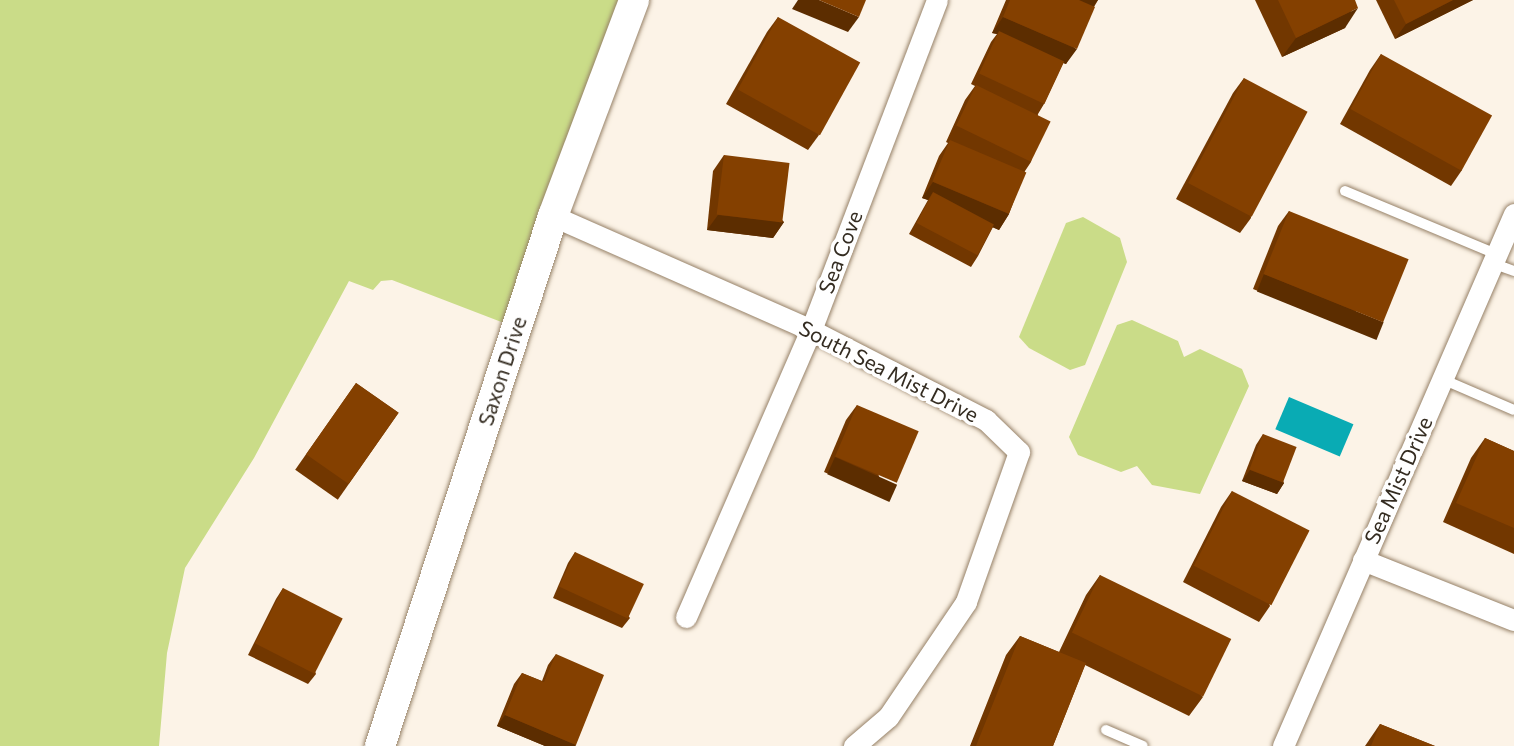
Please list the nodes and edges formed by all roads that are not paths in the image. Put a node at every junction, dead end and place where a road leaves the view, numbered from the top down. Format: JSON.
{"nodes":[{"id":1,"x":634,"y":0,"type":"edge"},
{"id":2,"x":937,"y":0,"type":"edge"},
{"id":3,"x":1345,"y":191,"type":"dead end"},
{"id":4,"x":1514,"y":214,"type":"edge"},
{"id":5,"x":553,"y":216,"type":"junction"},
{"id":6,"x":1494,"y":258,"type":"junction"},
{"id":7,"x":1514,"y":271,"type":"edge"},
{"id":8,"x":811,"y":330,"type":"junction"},
{"id":9,"x":1442,"y":379,"type":"junction"},
{"id":10,"x":1514,"y":410,"type":"edge"},
{"id":11,"x":1363,"y":560,"type":"junction"},
{"id":12,"x":686,"y":617,"type":"dead end"},
{"id":13,"x":1514,"y":620,"type":"edge"},
{"id":14,"x":1106,"y":730,"type":"dead end"},
{"id":15,"x":380,"y":746,"type":"edge"},
{"id":16,"x":854,"y":746,"type":"edge"},
{"id":17,"x":1143,"y":746,"type":"edge"},
{"id":18,"x":1283,"y":746,"type":"edge"}],
"edges":[{"from":1,"to":5,"type":"street","name":"Saxon Drive"},
{"from":2,"to":8,"type":"street","name":"Sea Cove"},
{"from":3,"to":6,"type":"lane"},
{"from":4,"to":6,"type":"street","name":"Sea Mist Drive"},
{"from":5,"to":8,"type":"street","name":"South Sea Mist Drive"},
{"from":5,"to":15,"type":"street","name":"Saxon Drive"},
{"from":6,"to":7,"type":"lane"},
{"from":6,"to":9,"type":"street","name":"Sea Mist Drive"},
{"from":8,"to":12,"type":"street","name":"Sea Cove"},
{"from":8,"to":16,"type":"street","name":"South Sea Mist Drive"},
{"from":9,"to":10,"type":"lane"},
{"from":9,"to":11,"type":"street","name":"Sea Mist Drive"},
{"from":11,"to":13,"type":"street"},
{"from":11,"to":18,"type":"street","name":"Sea Mist Drive"},
{"from":14,"to":17,"type":"lane"}]}
